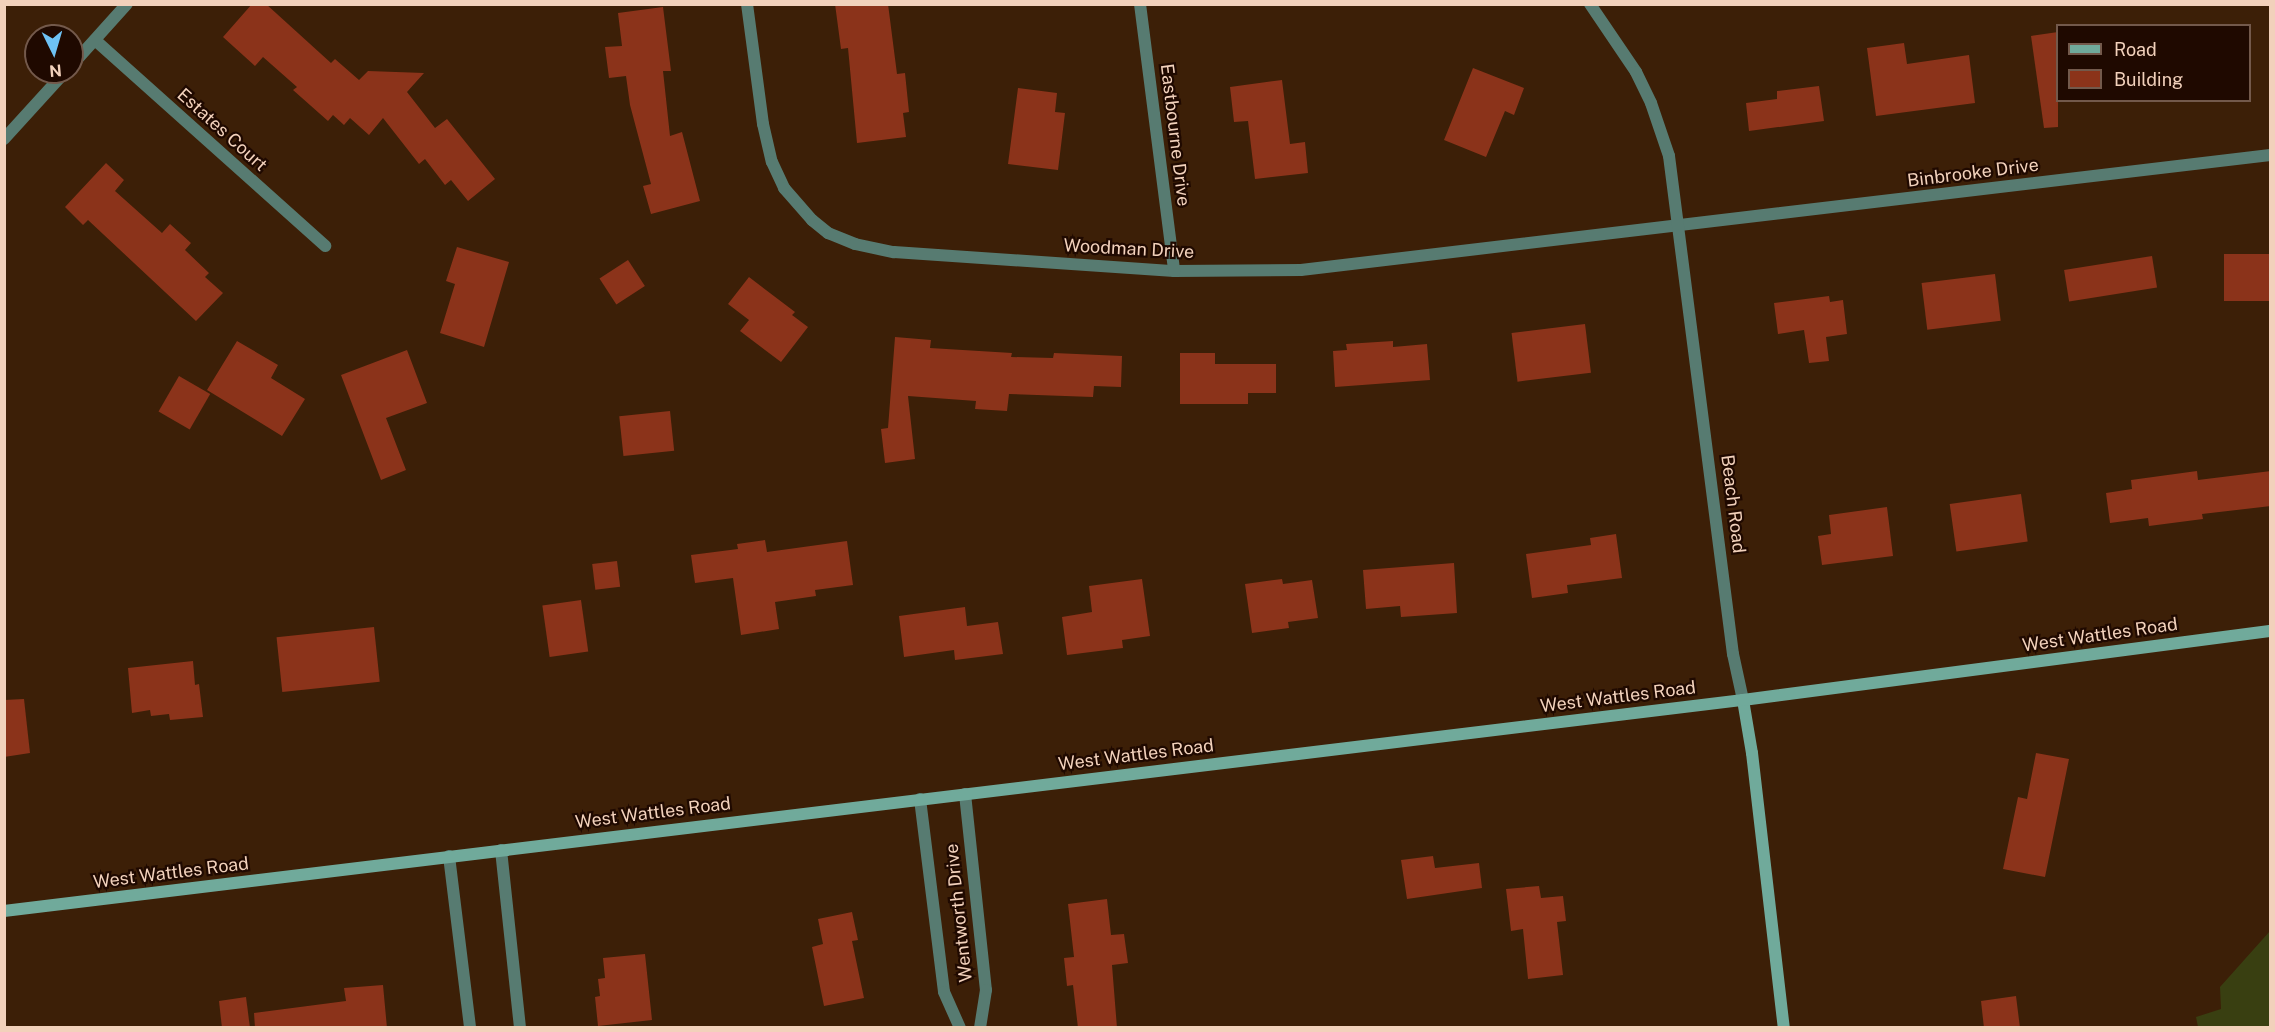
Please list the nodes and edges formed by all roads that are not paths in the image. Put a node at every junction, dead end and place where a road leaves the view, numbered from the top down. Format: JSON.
{"nodes":[{"id":1,"x":127,"y":4,"type":"edge"},
{"id":2,"x":747,"y":4,"type":"edge"},
{"id":3,"x":1140,"y":4,"type":"edge"},
{"id":4,"x":1590,"y":4,"type":"edge"},
{"id":5,"x":95,"y":40,"type":"junction"},
{"id":6,"x":84,"y":52,"type":"edge"},
{"id":7,"x":54,"y":84,"type":"edge"},
{"id":8,"x":4,"y":139,"type":"edge"},
{"id":9,"x":2271,"y":155,"type":"edge"},
{"id":10,"x":1680,"y":227,"type":"junction"},
{"id":11,"x":326,"y":246,"type":"dead end"},
{"id":12,"x":1174,"y":271,"type":"junction"},
{"id":13,"x":2271,"y":631,"type":"edge"},
{"id":14,"x":1743,"y":700,"type":"junction"},
{"id":15,"x":965,"y":794,"type":"junction"},
{"id":16,"x":920,"y":799,"type":"junction"},
{"id":17,"x":501,"y":850,"type":"junction"},
{"id":18,"x":449,"y":856,"type":"junction"},
{"id":19,"x":4,"y":911,"type":"edge"},
{"id":20,"x":470,"y":1028,"type":"edge"},
{"id":21,"x":520,"y":1028,"type":"edge"},
{"id":22,"x":960,"y":1028,"type":"edge"},
{"id":23,"x":980,"y":1028,"type":"edge"},
{"id":24,"x":1784,"y":1028,"type":"edge"}],
"edges":[{"from":1,"to":5,"type":"street"},
{"from":2,"to":12,"type":"street","name":"Woodman Drive"},
{"from":3,"to":12,"type":"street","name":"Eastbourne Drive"},
{"from":4,"to":10,"type":"street","name":"Beach Road"},
{"from":5,"to":6,"type":"street"},
{"from":5,"to":11,"type":"street","name":"Estates Court"},
{"from":7,"to":8,"type":"street"},
{"from":9,"to":10,"type":"street","name":"Binbrooke Drive"},
{"from":10,"to":12,"type":"street","name":"Woodman Drive"},
{"from":10,"to":14,"type":"street","name":"Beach Road"},
{"from":13,"to":14,"type":"street","name":"West Wattles Road"},
{"from":14,"to":15,"type":"street","name":"West Wattles Road"},
{"from":14,"to":24,"type":"street","name":"Beach Road"},
{"from":15,"to":16,"type":"street","name":"West Wattles Road"},
{"from":15,"to":23,"type":"street","name":"Wentworth Drive"},
{"from":16,"to":17,"type":"street","name":"West Wattles Road"},
{"from":16,"to":22,"type":"street","name":"Wentworth Drive"},
{"from":17,"to":18,"type":"street","name":"West Wattles Road"},
{"from":17,"to":21,"type":"street"},
{"from":18,"to":19,"type":"street","name":"West Wattles Road"},
{"from":18,"to":20,"type":"street"}]}
